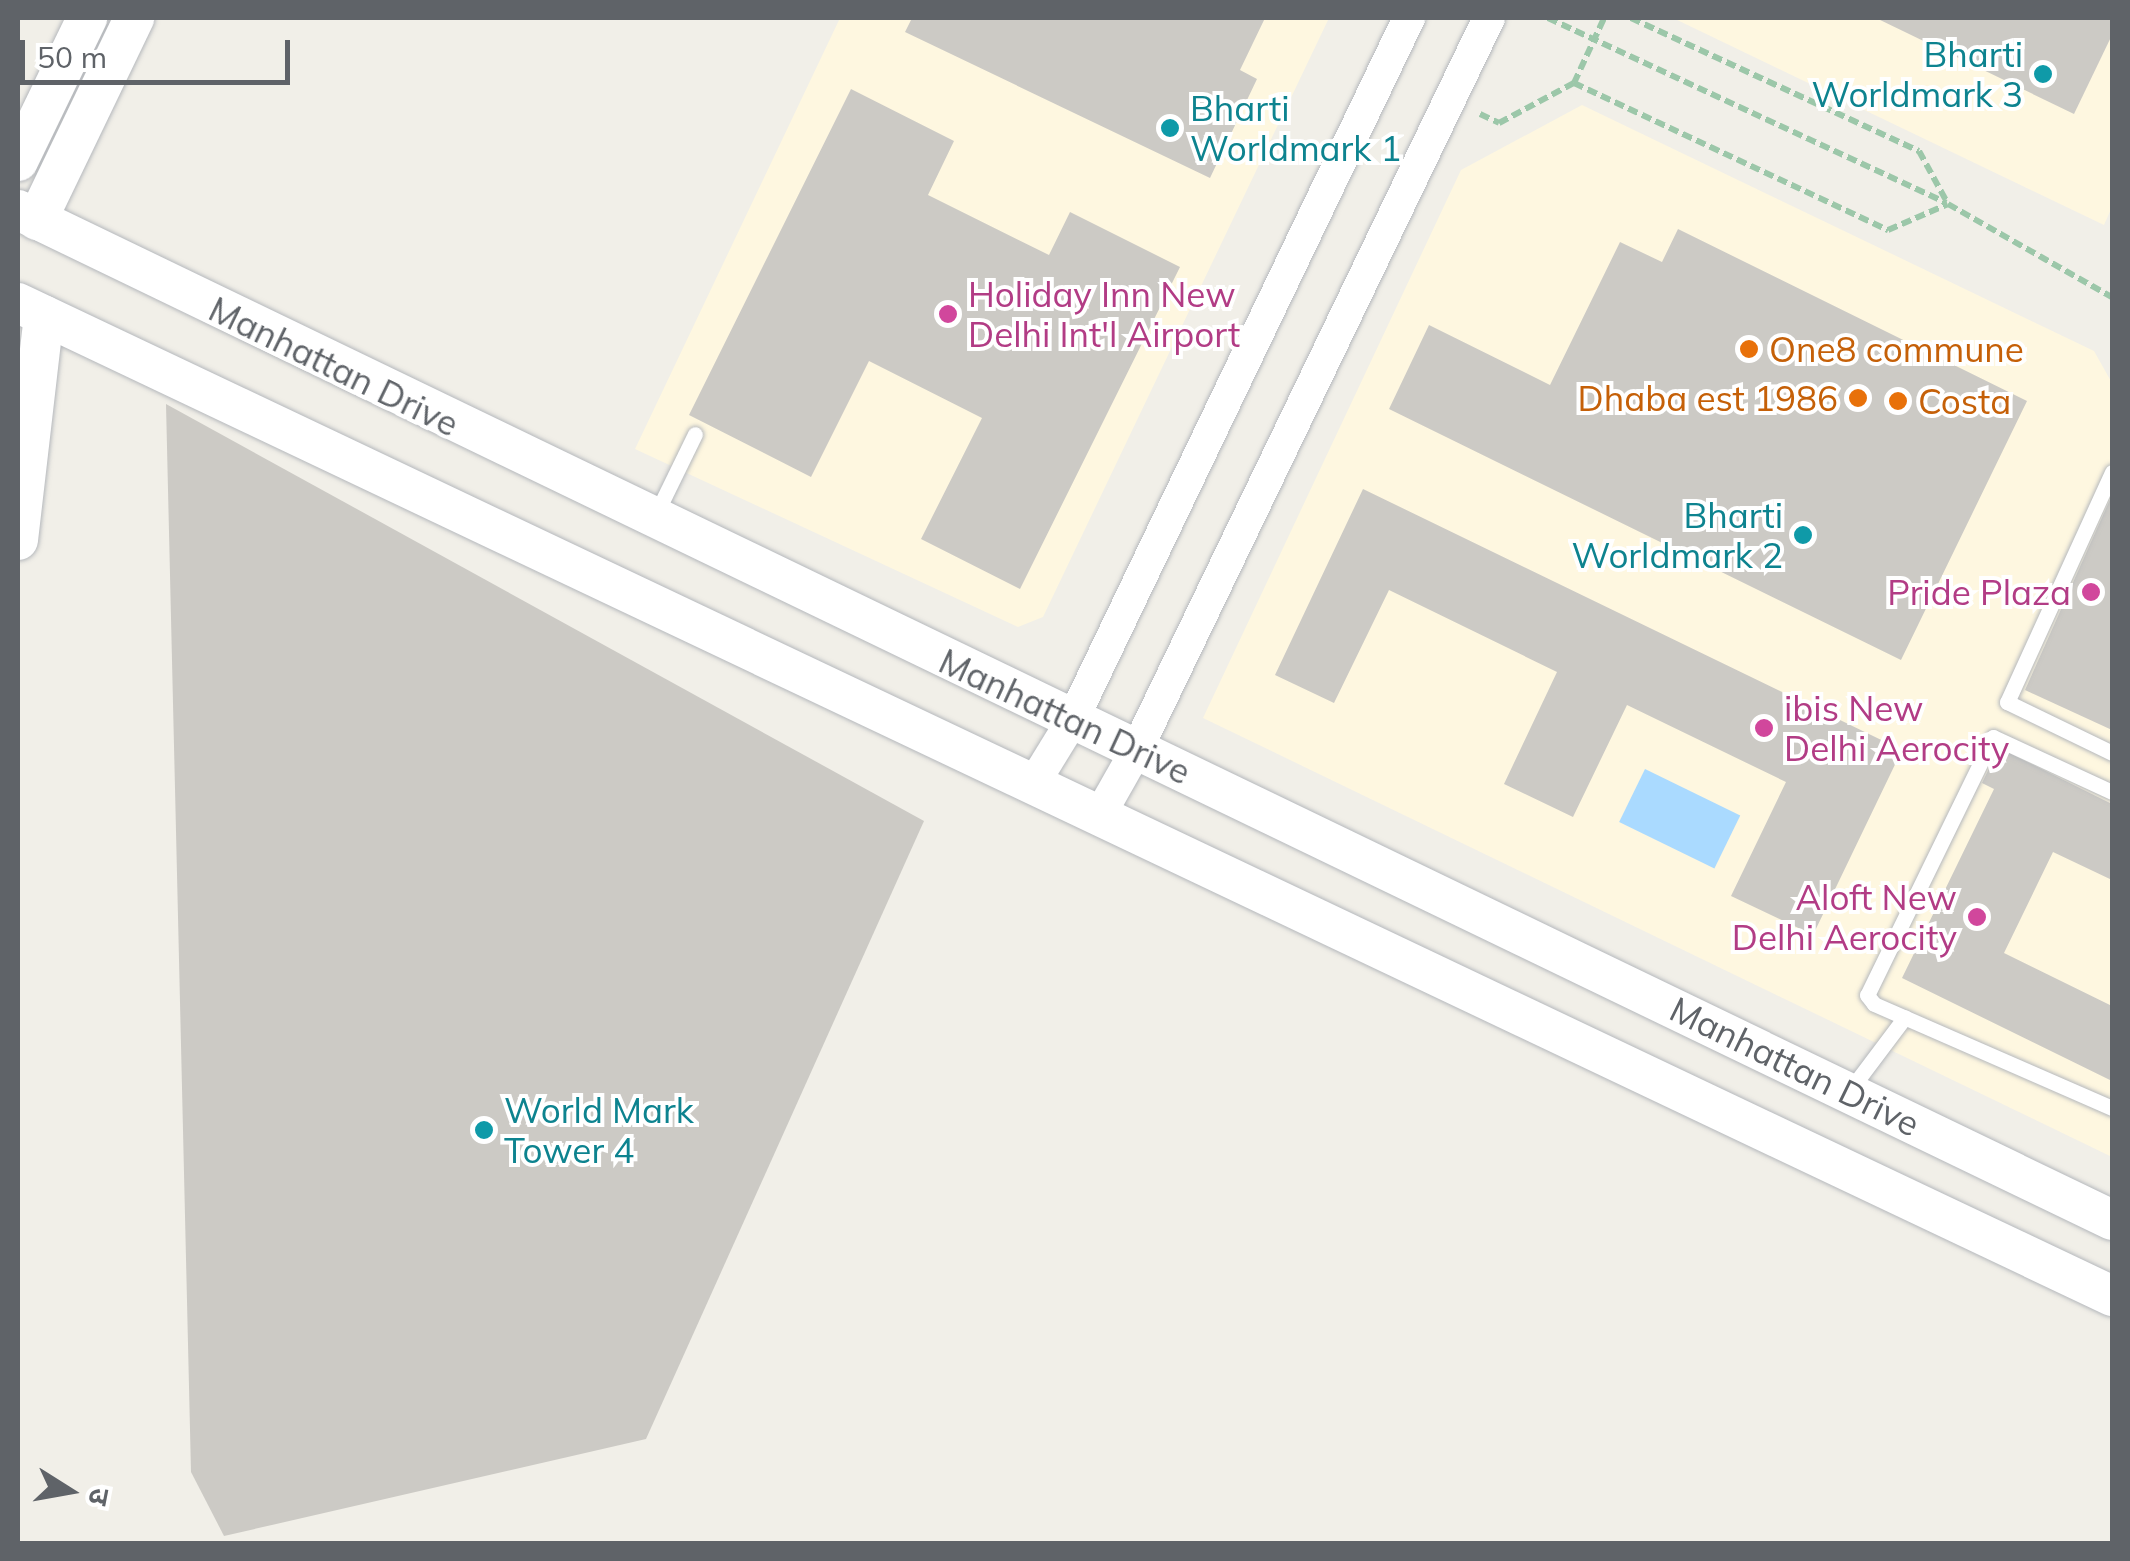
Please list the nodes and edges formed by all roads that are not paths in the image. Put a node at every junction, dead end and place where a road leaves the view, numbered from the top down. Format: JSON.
{"nodes":[{"id":1,"x":87,"y":18,"type":"edge"},
{"id":2,"x":134,"y":18,"type":"edge"},
{"id":3,"x":1409,"y":18,"type":"edge"},
{"id":4,"x":1489,"y":18,"type":"edge"},
{"id":5,"x":18,"y":161,"type":"edge"},
{"id":6,"x":27,"y":215,"type":"edge"},
{"id":7,"x":31,"y":309,"type":"edge"},
{"id":8,"x":695,"y":434,"type":"dead end"},
{"id":9,"x":2112,"y":472,"type":"edge"},
{"id":10,"x":653,"y":520,"type":"junction"},
{"id":11,"x":18,"y":540,"type":"edge"},
{"id":12,"x":1072,"y":720,"type":"junction"},
{"id":13,"x":1138,"y":750,"type":"junction"},
{"id":14,"x":2112,"y":754,"type":"edge"},
{"id":15,"x":1032,"y":786,"type":"junction"},
{"id":16,"x":2112,"y":792,"type":"edge"},
{"id":17,"x":1098,"y":818,"type":"junction"},
{"id":18,"x":1905,"y":1017,"type":"junction"},
{"id":19,"x":1848,"y":1093,"type":"junction"},
{"id":20,"x":2112,"y":1108,"type":"edge"},
{"id":21,"x":2112,"y":1220,"type":"edge"},
{"id":22,"x":2112,"y":1296,"type":"edge"}],
"edges":[{"from":1,"to":5,"type":"street"},
{"from":2,"to":6,"type":"street"},
{"from":3,"to":12,"type":"street"},
{"from":4,"to":13,"type":"street"},
{"from":6,"to":10,"type":"street","name":"Manhattan Drive"},
{"from":7,"to":11,"type":"street"},
{"from":7,"to":15,"type":"street","name":"Manhattan Drive"},
{"from":8,"to":10,"type":"lane"},
{"from":9,"to":14,"type":"lane"},
{"from":10,"to":12,"type":"street","name":"Manhattan Drive"},
{"from":12,"to":13,"type":"street","name":"Manhattan Drive"},
{"from":12,"to":15,"type":"street"},
{"from":13,"to":17,"type":"street"},
{"from":13,"to":19,"type":"street","name":"Manhattan Drive"},
{"from":15,"to":17,"type":"street","name":"Manhattan Drive"},
{"from":16,"to":18,"type":"lane"},
{"from":17,"to":22,"type":"street","name":"Manhattan Drive"},
{"from":18,"to":19,"type":"lane"},
{"from":18,"to":20,"type":"lane"},
{"from":19,"to":21,"type":"street","name":"Manhattan Drive"}]}
